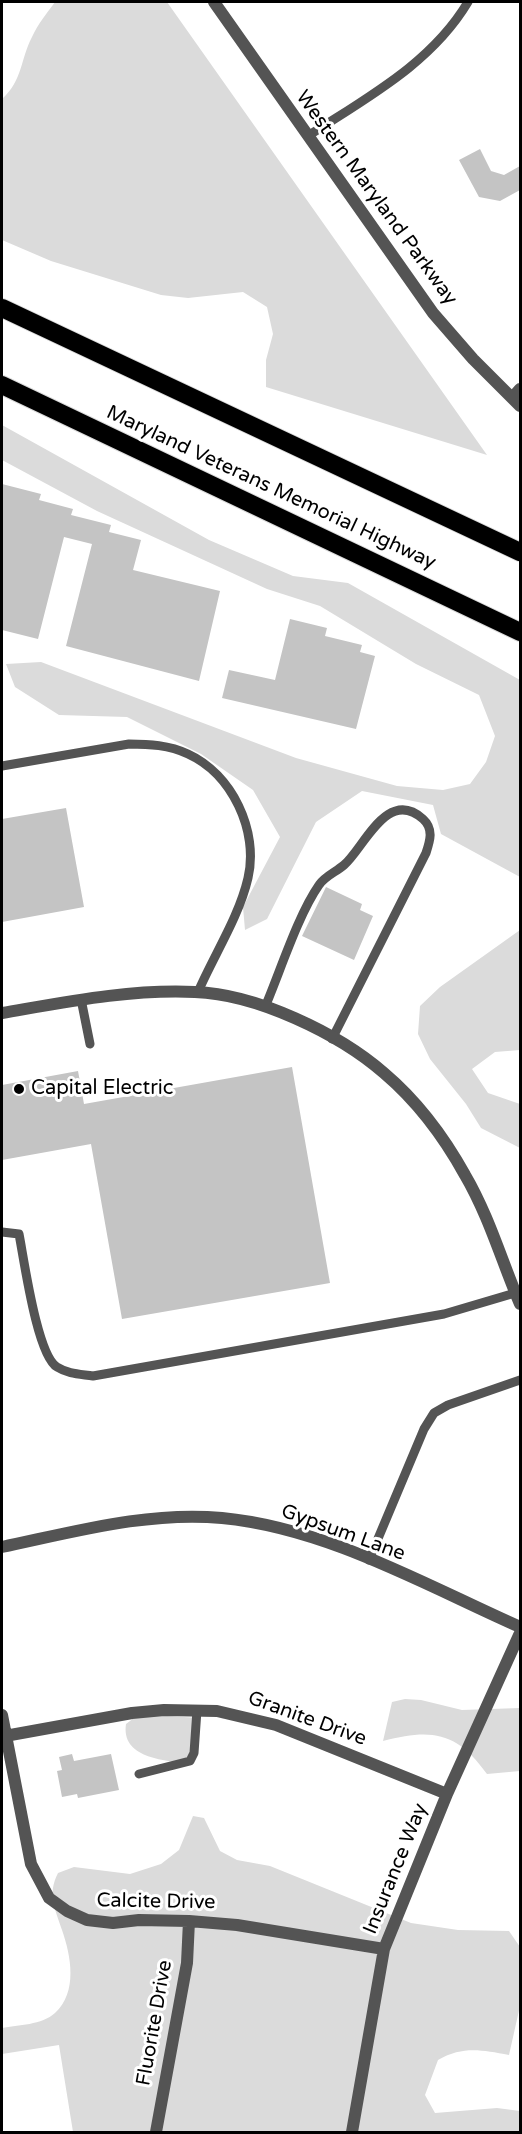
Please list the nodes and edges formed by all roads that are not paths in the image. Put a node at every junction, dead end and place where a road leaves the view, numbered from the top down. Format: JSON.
{"nodes":[{"id":1,"x":214,"y":2,"type":"edge"},
{"id":2,"x":468,"y":2,"type":"edge"},
{"id":3,"x":308,"y":136,"type":"junction"},
{"id":4,"x":2,"y":308,"type":"edge"},
{"id":5,"x":2,"y":385,"type":"edge"},
{"id":6,"x":518,"y":398,"type":"edge"},
{"id":7,"x":520,"y":552,"type":"edge"},
{"id":8,"x":520,"y":632,"type":"edge"},
{"id":9,"x":2,"y":766,"type":"edge"},
{"id":10,"x":198,"y":992,"type":"junction"},
{"id":11,"x":81,"y":999,"type":"junction"},
{"id":12,"x":265,"y":1007,"type":"junction"},
{"id":13,"x":2,"y":1013,"type":"edge"},
{"id":14,"x":332,"y":1039,"type":"junction"},
{"id":15,"x":90,"y":1044,"type":"dead end"},
{"id":16,"x":2,"y":1232,"type":"edge"},
{"id":17,"x":518,"y":1298,"type":"edge"},
{"id":18,"x":520,"y":1380,"type":"edge"},
{"id":19,"x":2,"y":1547,"type":"edge"},
{"id":20,"x":369,"y":1560,"type":"junction"},
{"id":21,"x":520,"y":1627,"type":"edge"},
{"id":22,"x":520,"y":1634,"type":"edge"},
{"id":23,"x":197,"y":1710,"type":"junction"},
{"id":24,"x":2,"y":1715,"type":"edge"},
{"id":25,"x":3,"y":1736,"type":"edge"},
{"id":26,"x":139,"y":1774,"type":"dead end"},
{"id":27,"x":447,"y":1794,"type":"junction"},
{"id":28,"x":189,"y":1921,"type":"junction"},
{"id":29,"x":384,"y":1949,"type":"junction"},
{"id":30,"x":156,"y":2133,"type":"edge"},
{"id":31,"x":352,"y":2133,"type":"edge"}],
"edges":[{"from":1,"to":3,"type":"street","name":"Western Maryland Parkway"},
{"from":2,"to":3,"type":"lane"},
{"from":3,"to":6,"type":"street","name":"Western Maryland Parkway"},
{"from":4,"to":7,"type":"highway"},
{"from":5,"to":8,"type":"highway","name":"Maryland Veterans Memorial Highway"},
{"from":9,"to":10,"type":"lane"},
{"from":10,"to":11,"type":"street"},
{"from":10,"to":12,"type":"street"},
{"from":11,"to":13,"type":"street"},
{"from":11,"to":15,"type":"lane"},
{"from":12,"to":14,"type":"street"},
{"from":12,"to":14,"type":"lane"},
{"from":14,"to":17,"type":"street"},
{"from":16,"to":17,"type":"lane"},
{"from":18,"to":20,"type":"lane"},
{"from":19,"to":20,"type":"street","name":"Gypsum Lane"},
{"from":20,"to":21,"type":"street","name":"Gypsum Lane"},
{"from":22,"to":27,"type":"street","name":"Insurance Way"},
{"from":23,"to":25,"type":"street","name":"Granite Drive"},
{"from":23,"to":26,"type":"lane"},
{"from":23,"to":27,"type":"street","name":"Granite Drive"},
{"from":24,"to":25,"type":"street","name":"Calcite Drive"},
{"from":25,"to":28,"type":"street","name":"Calcite Drive"},
{"from":27,"to":29,"type":"street","name":"Insurance Way"},
{"from":28,"to":29,"type":"street","name":"Calcite Drive"},
{"from":28,"to":30,"type":"street","name":"Fluorite Drive"},
{"from":29,"to":31,"type":"street","name":"Insurance Way"}]}
